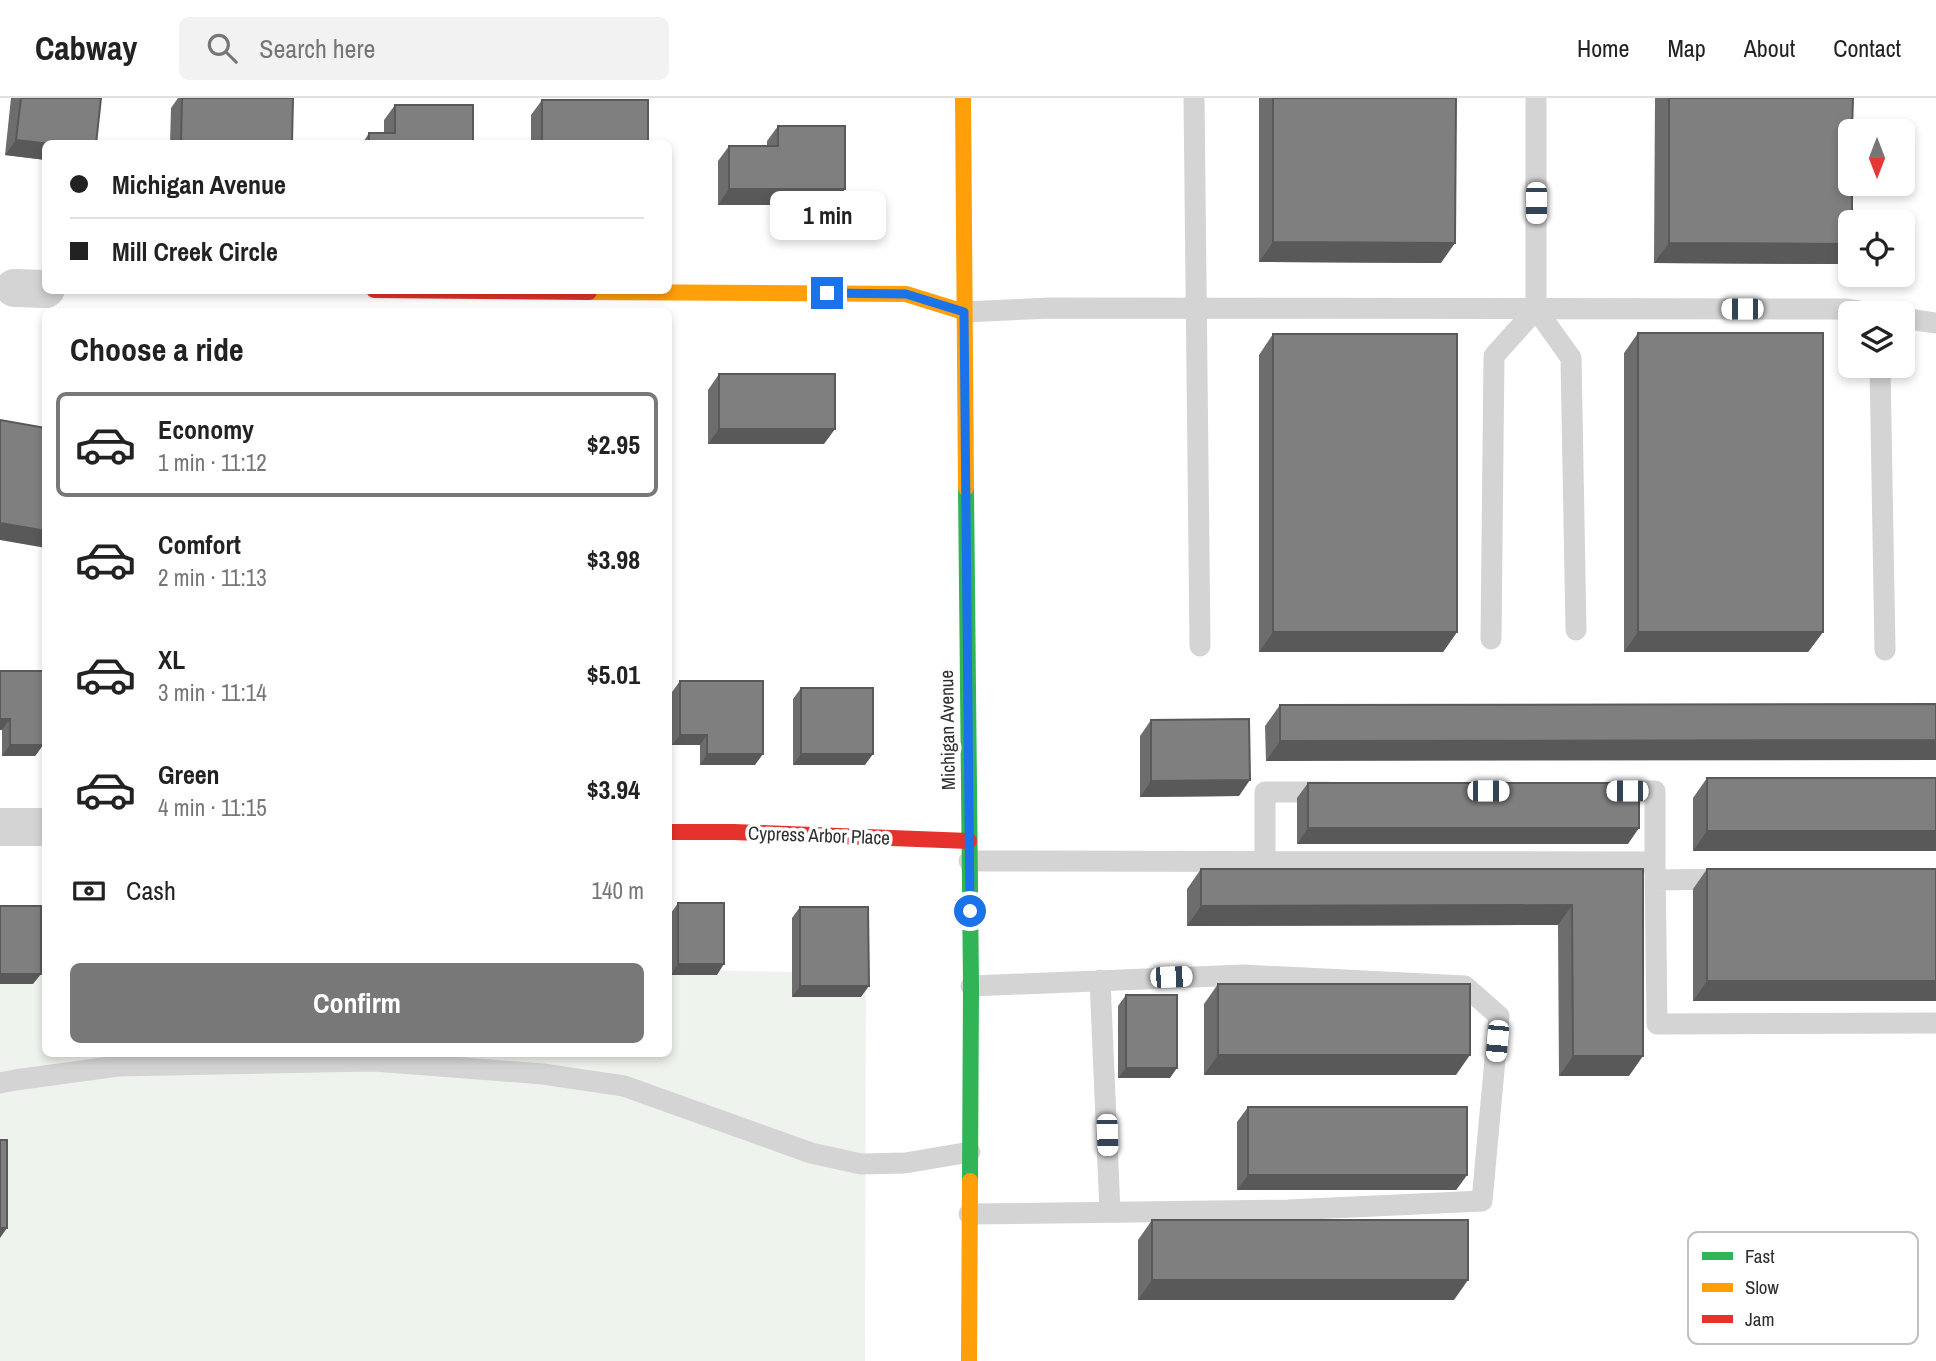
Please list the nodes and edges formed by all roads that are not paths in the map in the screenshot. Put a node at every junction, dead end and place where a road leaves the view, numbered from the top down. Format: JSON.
{"nodes":[{"id":1,"x":964,"y":98,"type":"edge"},
{"id":2,"x":1194,"y":98,"type":"edge"},
{"id":3,"x":1536,"y":98,"type":"edge"},
{"id":4,"x":672,"y":292,"type":"edge"},
{"id":5,"x":1196,"y":308,"type":"junction"},
{"id":6,"x":1536,"y":309,"type":"junction"},
{"id":7,"x":1838,"y":309,"type":"edge"},
{"id":8,"x":964,"y":312,"type":"junction"},
{"id":9,"x":1915,"y":320,"type":"edge"},
{"id":10,"x":1936,"y":323,"type":"edge"},
{"id":11,"x":1880,"y":378,"type":"edge"},
{"id":12,"x":1576,"y":630,"type":"dead end"},
{"id":13,"x":1491,"y":639,"type":"dead end"},
{"id":14,"x":1200,"y":646,"type":"dead end"},
{"id":15,"x":1885,"y":650,"type":"dead end"},
{"id":16,"x":1599,"y":791,"type":"edge"},
{"id":17,"x":1349,"y":792,"type":"edge"},
{"id":18,"x":0,"y":827,"type":"edge"},
{"id":19,"x":42,"y":827,"type":"edge"},
{"id":20,"x":672,"y":832,"type":"edge"},
{"id":21,"x":969,"y":851,"type":"junction"},
{"id":22,"x":1265,"y":862,"type":"junction"},
{"id":23,"x":1655,"y":871,"type":"junction"},
{"id":24,"x":1749,"y":879,"type":"edge"},
{"id":25,"x":1100,"y":980,"type":"junction"},
{"id":26,"x":971,"y":986,"type":"junction"},
{"id":27,"x":1936,"y":1023,"type":"edge"},
{"id":28,"x":0,"y":1083,"type":"edge"},
{"id":29,"x":970,"y":1152,"type":"junction"},
{"id":30,"x":1110,"y":1212,"type":"junction"},
{"id":31,"x":969,"y":1214,"type":"junction"},
{"id":32,"x":969,"y":1361,"type":"edge"}],
"edges":[{"from":1,"to":8,"type":"main road","name":"Michigan Avenue"},
{"from":2,"to":5,"type":"lane"},
{"from":3,"to":6,"type":"lane"},
{"from":4,"to":8,"type":"main road"},
{"from":5,"to":6,"type":"lane"},
{"from":5,"to":8,"type":"lane"},
{"from":5,"to":14,"type":"lane"},
{"from":6,"to":7,"type":"lane"},
{"from":6,"to":12,"type":"lane"},
{"from":6,"to":13,"type":"lane"},
{"from":8,"to":21,"type":"main road","name":"Michigan Avenue"},
{"from":9,"to":10,"type":"lane"},
{"from":11,"to":15,"type":"lane"},
{"from":16,"to":23,"type":"lane"},
{"from":17,"to":22,"type":"lane"},
{"from":18,"to":19,"type":"street"},
{"from":20,"to":21,"type":"main road","name":"Cypress Arbor Place"},
{"from":21,"to":22,"type":"lane"},
{"from":21,"to":26,"type":"main road","name":"Michigan Avenue"},
{"from":22,"to":23,"type":"lane"},
{"from":23,"to":24,"type":"lane"},
{"from":23,"to":27,"type":"lane"},
{"from":25,"to":26,"type":"lane"},
{"from":25,"to":30,"type":"lane"},
{"from":25,"to":30,"type":"lane"},
{"from":26,"to":29,"type":"main road","name":"Michigan Avenue"},
{"from":28,"to":29,"type":"lane"},
{"from":29,"to":31,"type":"main road","name":"Michigan Avenue"},
{"from":30,"to":31,"type":"lane"},
{"from":31,"to":32,"type":"main road","name":"Michigan Avenue"}]}
